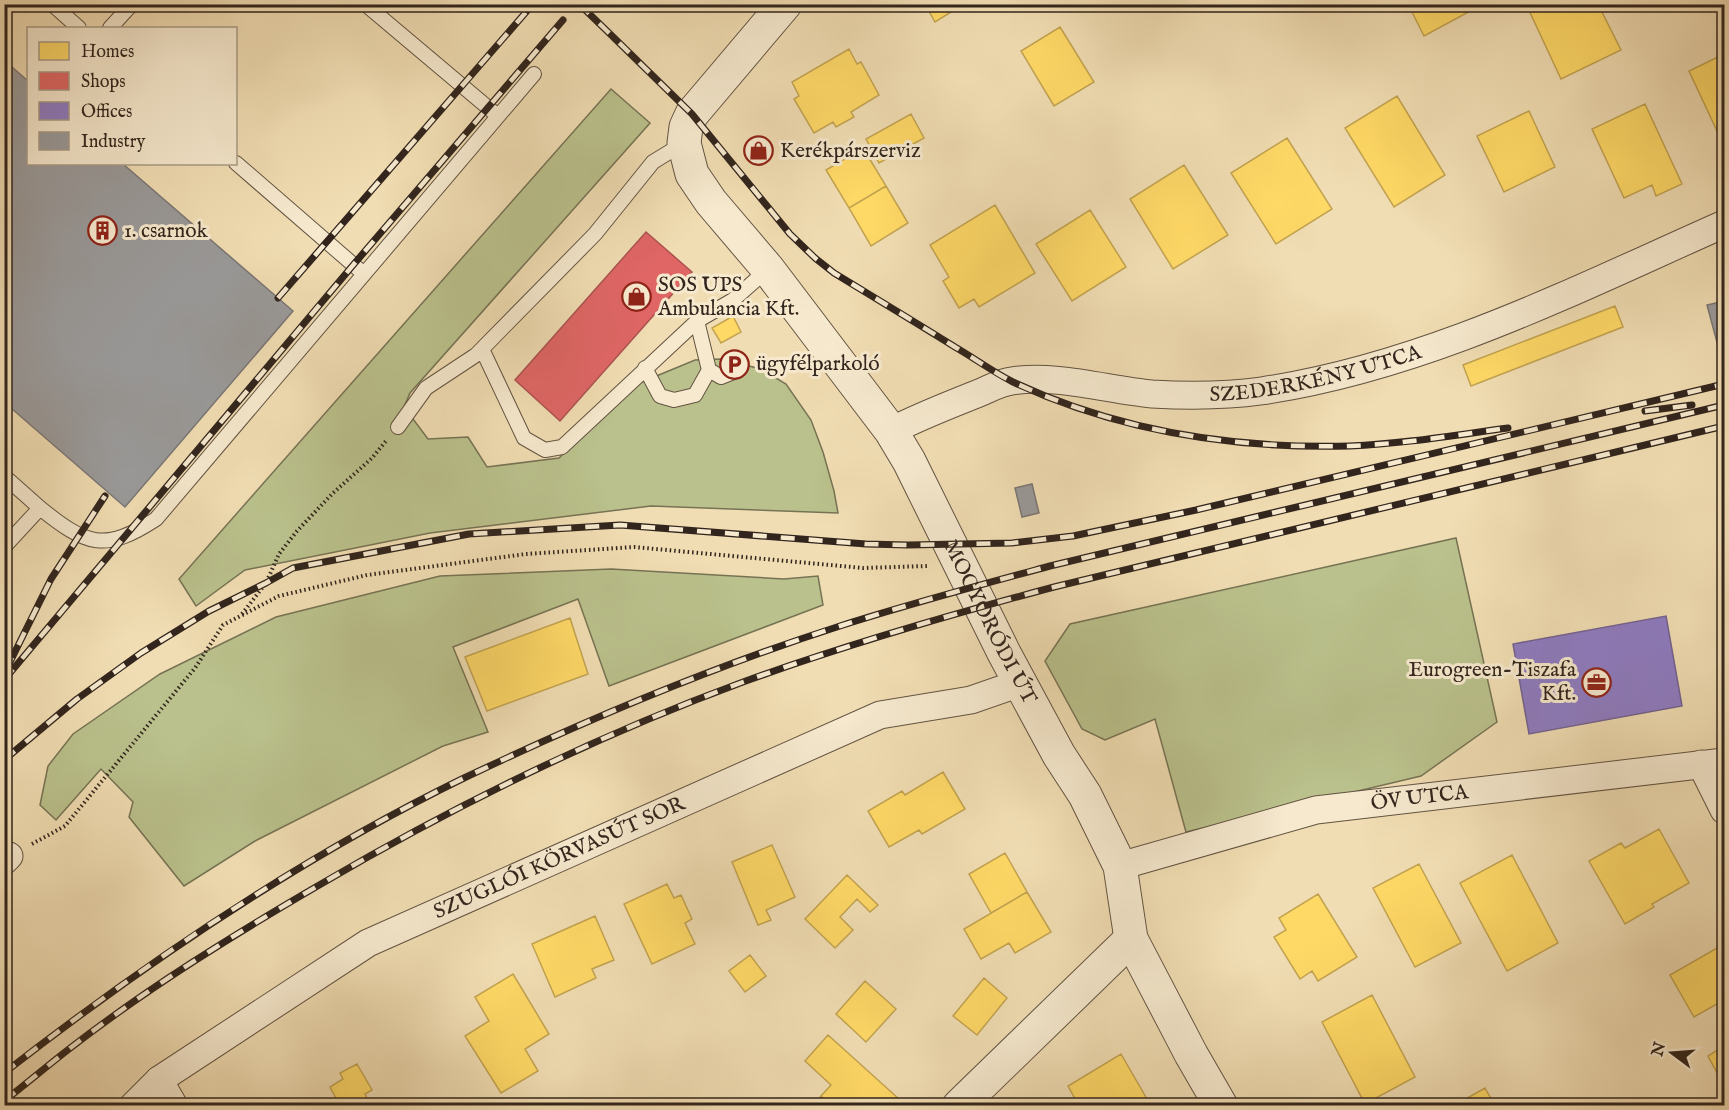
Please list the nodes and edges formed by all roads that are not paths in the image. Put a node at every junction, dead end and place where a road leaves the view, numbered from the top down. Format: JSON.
{"nodes":[{"id":1,"x":52,"y":4,"type":"edge"},
{"id":2,"x":132,"y":4,"type":"edge"},
{"id":3,"x":365,"y":4,"type":"edge"},
{"id":4,"x":785,"y":4,"type":"edge"},
{"id":5,"x":78,"y":27,"type":"edge"},
{"id":6,"x":111,"y":27,"type":"edge"},
{"id":7,"x":534,"y":74,"type":"dead end"},
{"id":8,"x":498,"y":116,"type":"junction"},
{"id":9,"x":684,"y":143,"type":"junction"},
{"id":10,"x":237,"y":164,"type":"edge"},
{"id":11,"x":1725,"y":224,"type":"edge"},
{"id":12,"x":768,"y":269,"type":"junction"},
{"id":13,"x":364,"y":274,"type":"junction"},
{"id":14,"x":697,"y":321,"type":"junction"},
{"id":15,"x":482,"y":349,"type":"junction"},
{"id":16,"x":645,"y":368,"type":"junction"},
{"id":17,"x":709,"y":370,"type":"junction"},
{"id":18,"x":736,"y":371,"type":"dead end"},
{"id":19,"x":398,"y":427,"type":"road end"},
{"id":20,"x":891,"y":431,"type":"junction"},
{"id":21,"x":4,"y":476,"type":"edge"},
{"id":22,"x":40,"y":508,"type":"junction"},
{"id":23,"x":4,"y":547,"type":"edge"},
{"id":24,"x":1020,"y":683,"type":"junction"},
{"id":25,"x":1713,"y":763,"type":"edge"},
{"id":26,"x":1725,"y":810,"type":"edge"},
{"id":27,"x":1120,"y":866,"type":"junction"},
{"id":28,"x":1131,"y":939,"type":"junction"},
{"id":29,"x":159,"y":1080,"type":"junction"},
{"id":30,"x":133,"y":1106,"type":"edge"},
{"id":31,"x":174,"y":1106,"type":"edge"},
{"id":32,"x":959,"y":1106,"type":"edge"},
{"id":33,"x":1221,"y":1106,"type":"edge"}],
"edges":[{"from":1,"to":5,"type":"lane"},
{"from":2,"to":6,"type":"lane"},
{"from":3,"to":8,"type":"lane"},
{"from":4,"to":9,"type":"street"},
{"from":7,"to":8,"type":"lane"},
{"from":8,"to":13,"type":"lane"},
{"from":9,"to":12,"type":"street","name":"MOGYORÓDI ÚT"},
{"from":9,"to":15,"type":"lane"},
{"from":10,"to":13,"type":"lane"},
{"from":11,"to":20,"type":"street","name":"SZEDERKÉNY UTCA"},
{"from":12,"to":14,"type":"lane"},
{"from":12,"to":20,"type":"street","name":"MOGYORÓDI ÚT"},
{"from":13,"to":22,"type":"lane"},
{"from":14,"to":16,"type":"lane"},
{"from":14,"to":17,"type":"lane"},
{"from":15,"to":16,"type":"lane"},
{"from":15,"to":19,"type":"lane"},
{"from":16,"to":17,"type":"lane"},
{"from":17,"to":18,"type":"lane"},
{"from":20,"to":24,"type":"street","name":"MOGYORÓDI ÚT"},
{"from":21,"to":22,"type":"lane"},
{"from":22,"to":23,"type":"lane"},
{"from":24,"to":27,"type":"street","name":"MOGYORÓDI ÚT"},
{"from":24,"to":29,"type":"street","name":"SZUGLÓI KÖRVASÚT SOR"},
{"from":25,"to":26,"type":"street"},
{"from":25,"to":27,"type":"street","name":"ÖV UTCA"},
{"from":27,"to":28,"type":"street","name":"MOGYORÓDI ÚT"},
{"from":28,"to":32,"type":"street"},
{"from":28,"to":33,"type":"street","name":"MOGYORÓDI ÚT"},
{"from":29,"to":30,"type":"street","name":"SZUGLÓI KÖRVASÚT SOR"},
{"from":29,"to":31,"type":"street"}]}
